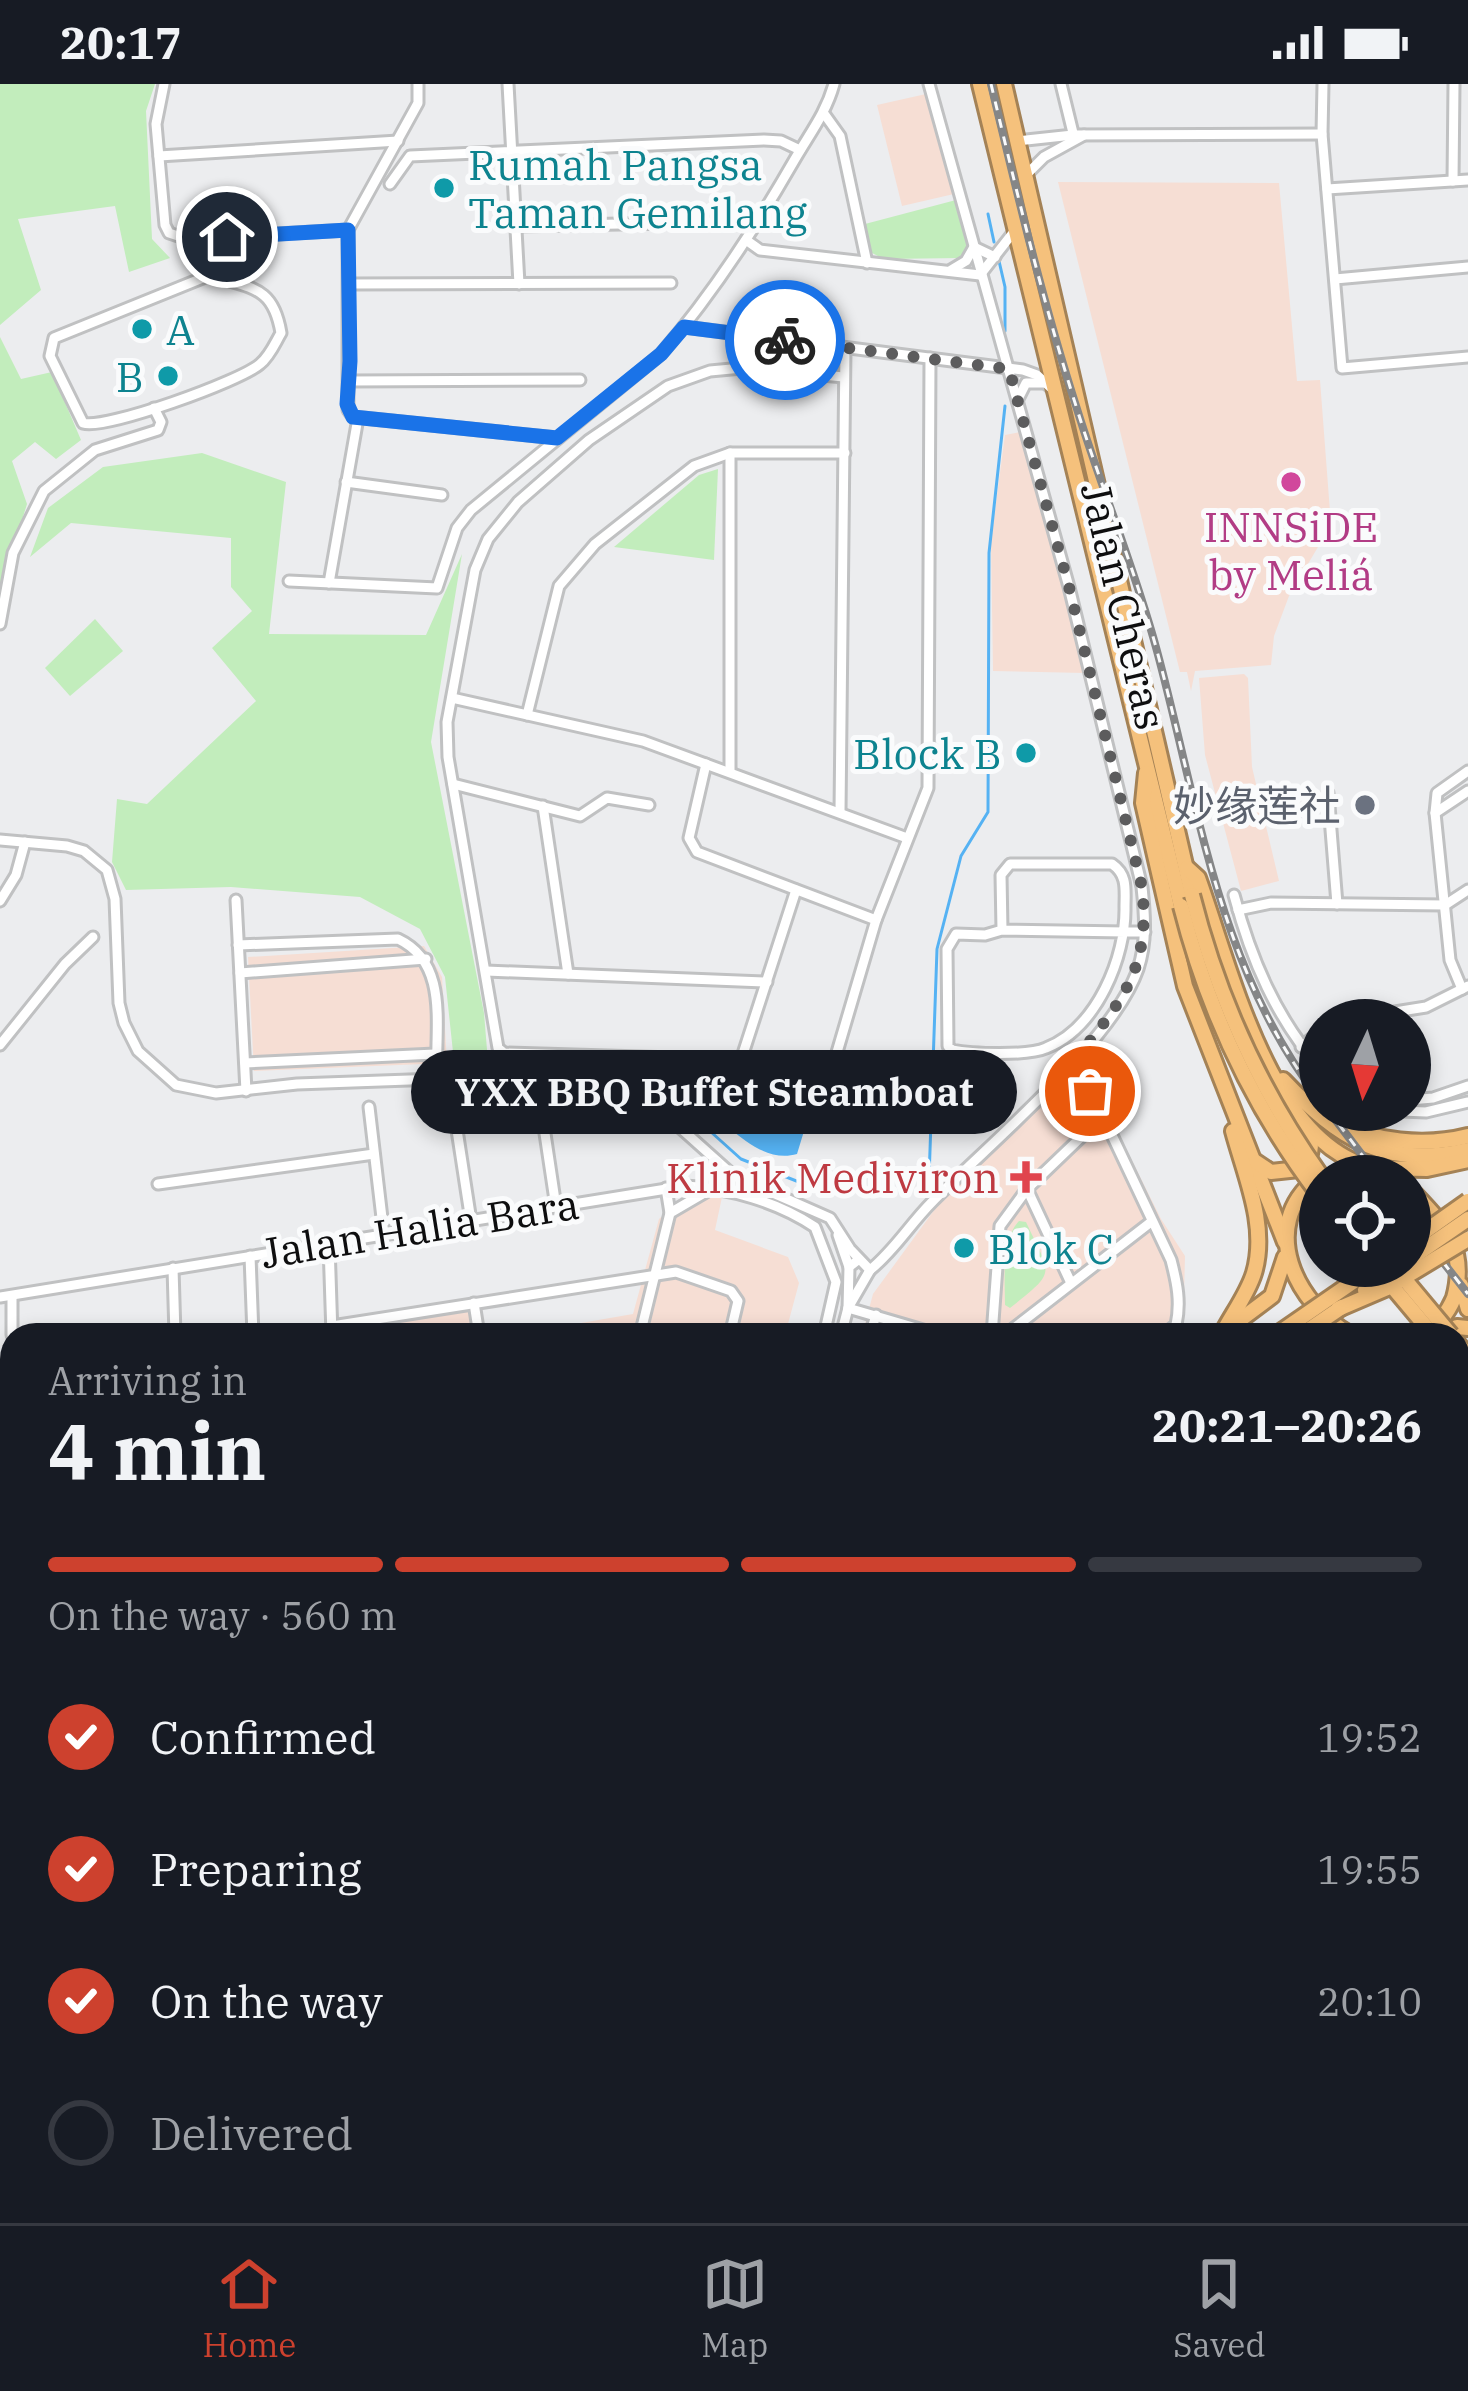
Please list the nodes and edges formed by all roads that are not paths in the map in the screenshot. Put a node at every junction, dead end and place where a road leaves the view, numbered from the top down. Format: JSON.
{"nodes":[{"id":1,"x":164,"y":84,"type":"edge"},
{"id":2,"x":418,"y":84,"type":"edge"},
{"id":3,"x":508,"y":84,"type":"edge"},
{"id":4,"x":834,"y":84,"type":"edge"},
{"id":5,"x":929,"y":84,"type":"edge"},
{"id":6,"x":980,"y":84,"type":"edge"},
{"id":7,"x":1004,"y":84,"type":"edge"},
{"id":8,"x":1061,"y":84,"type":"edge"},
{"id":9,"x":1323,"y":84,"type":"edge"},
{"id":10,"x":1454,"y":84,"type":"edge"},
{"id":11,"x":825,"y":115,"type":"junction"},
{"id":12,"x":1322,"y":134,"type":"junction"},
{"id":13,"x":1077,"y":138,"type":"junction"},
{"id":14,"x":1017,"y":140,"type":"junction"},
{"id":15,"x":398,"y":141,"type":"junction"},
{"id":16,"x":512,"y":149,"type":"junction"},
{"id":17,"x":800,"y":150,"type":"junction"},
{"id":18,"x":159,"y":156,"type":"junction"},
{"id":19,"x":1025,"y":176,"type":"junction"},
{"id":20,"x":1468,"y":180,"type":"edge"},
{"id":21,"x":1454,"y":181,"type":"junction"},
{"id":22,"x":390,"y":184,"type":"dead end"},
{"id":23,"x":1327,"y":189,"type":"junction"},
{"id":24,"x":725,"y":222,"type":"dead end"},
{"id":25,"x":516,"y":226,"type":"junction"},
{"id":26,"x":1016,"y":229,"type":"junction"},
{"id":27,"x":348,"y":230,"type":"junction"},
{"id":28,"x":746,"y":240,"type":"junction"},
{"id":29,"x":974,"y":247,"type":"junction"},
{"id":30,"x":995,"y":257,"type":"junction"},
{"id":31,"x":867,"y":263,"type":"junction"},
{"id":32,"x":1468,"y":267,"type":"edge"},
{"id":33,"x":945,"y":272,"type":"junction"},
{"id":34,"x":980,"y":274,"type":"junction"},
{"id":35,"x":1335,"y":279,"type":"junction"},
{"id":36,"x":350,"y":284,"type":"junction"},
{"id":37,"x":519,"y":284,"type":"junction"},
{"id":38,"x":671,"y":284,"type":"dead end"},
{"id":39,"x":684,"y":327,"type":"junction"},
{"id":40,"x":1001,"y":341,"type":"junction"},
{"id":41,"x":845,"y":348,"type":"junction"},
{"id":42,"x":1468,"y":357,"type":"edge"},
{"id":43,"x":930,"y":358,"type":"junction"},
{"id":44,"x":982,"y":365,"type":"junction"},
{"id":45,"x":1009,"y":369,"type":"junction"},
{"id":46,"x":844,"y":377,"type":"junction"},
{"id":47,"x":580,"y":380,"type":"dead end"},
{"id":48,"x":350,"y":381,"type":"junction"},
{"id":49,"x":1051,"y":387,"type":"junction"},
{"id":50,"x":1018,"y":400,"type":"junction"},
{"id":51,"x":154,"y":408,"type":"junction"},
{"id":52,"x":356,"y":418,"type":"junction"},
{"id":53,"x":557,"y":438,"type":"junction"},
{"id":54,"x":730,"y":453,"type":"junction"},
{"id":55,"x":845,"y":453,"type":"junction"},
{"id":56,"x":346,"y":482,"type":"junction"},
{"id":57,"x":442,"y":495,"type":"dead end"},
{"id":58,"x":289,"y":581,"type":"dead end"},
{"id":59,"x":329,"y":583,"type":"junction"},
{"id":60,"x":0,"y":624,"type":"edge"},
{"id":61,"x":452,"y":698,"type":"junction"},
{"id":62,"x":527,"y":715,"type":"junction"},
{"id":63,"x":706,"y":764,"type":"junction"},
{"id":64,"x":1147,"y":768,"type":"junction"},
{"id":65,"x":1468,"y":771,"type":"edge"},
{"id":66,"x":730,"y":772,"type":"junction"},
{"id":67,"x":454,"y":784,"type":"junction"},
{"id":68,"x":1468,"y":791,"type":"edge"},
{"id":69,"x":1328,"y":793,"type":"dead end"},
{"id":70,"x":649,"y":805,"type":"dead end"},
{"id":71,"x":543,"y":806,"type":"junction"},
{"id":72,"x":840,"y":812,"type":"junction"},
{"id":73,"x":1435,"y":813,"type":"junction"},
{"id":74,"x":907,"y":838,"type":"junction"},
{"id":75,"x":0,"y":840,"type":"edge"},
{"id":76,"x":26,"y":842,"type":"junction"},
{"id":77,"x":1184,"y":866,"type":"junction"},
{"id":78,"x":796,"y":890,"type":"junction"},
{"id":79,"x":1468,"y":890,"type":"edge"},
{"id":80,"x":1234,"y":895,"type":"dead end"},
{"id":81,"x":236,"y":900,"type":"dead end"},
{"id":82,"x":1186,"y":900,"type":"junction"},
{"id":83,"x":0,"y":901,"type":"edge"},
{"id":84,"x":1337,"y":904,"type":"junction"},
{"id":85,"x":1445,"y":905,"type":"junction"},
{"id":86,"x":1238,"y":910,"type":"junction"},
{"id":87,"x":876,"y":920,"type":"junction"},
{"id":88,"x":1002,"y":930,"type":"junction"},
{"id":89,"x":1125,"y":932,"type":"junction"},
{"id":90,"x":1145,"y":932,"type":"junction"},
{"id":91,"x":94,"y":938,"type":"dead end"},
{"id":92,"x":238,"y":945,"type":"junction"},
{"id":93,"x":426,"y":959,"type":"junction"},
{"id":94,"x":486,"y":971,"type":"junction"},
{"id":95,"x":240,"y":973,"type":"junction"},
{"id":96,"x":568,"y":974,"type":"junction"},
{"id":97,"x":767,"y":982,"type":"junction"},
{"id":98,"x":1465,"y":987,"type":"edge"},
{"id":99,"x":1431,"y":1004,"type":"edge"},
{"id":100,"x":1299,"y":1033,"type":"edge"},
{"id":101,"x":0,"y":1045,"type":"edge"},
{"id":102,"x":436,"y":1054,"type":"junction"},
{"id":103,"x":1076,"y":1059,"type":"junction"},
{"id":104,"x":741,"y":1060,"type":"junction"},
{"id":105,"x":245,"y":1063,"type":"junction"},
{"id":106,"x":1270,"y":1065,"type":"junction"},
{"id":107,"x":1217,"y":1074,"type":"junction"},
{"id":108,"x":436,"y":1079,"type":"junction"},
{"id":109,"x":1468,"y":1086,"type":"edge"},
{"id":110,"x":538,"y":1087,"type":"junction"},
{"id":111,"x":247,"y":1090,"type":"junction"},
{"id":112,"x":1299,"y":1095,"type":"edge"},
{"id":113,"x":1431,"y":1098,"type":"edge"},
{"id":114,"x":1468,"y":1102,"type":"edge"},
{"id":115,"x":369,"y":1107,"type":"dead end"},
{"id":116,"x":1431,"y":1111,"type":"edge"},
{"id":117,"x":455,"y":1117,"type":"dead end"},
{"id":118,"x":1102,"y":1117,"type":"junction"},
{"id":119,"x":1299,"y":1118,"type":"edge"},
{"id":120,"x":1306,"y":1131,"type":"edge"},
{"id":121,"x":1310,"y":1131,"type":"edge"},
{"id":122,"x":1338,"y":1131,"type":"edge"},
{"id":123,"x":1361,"y":1131,"type":"edge"},
{"id":124,"x":1468,"y":1136,"type":"edge"},
{"id":125,"x":1468,"y":1150,"type":"edge"},
{"id":126,"x":374,"y":1154,"type":"junction"},
{"id":127,"x":1307,"y":1155,"type":"edge"},
{"id":128,"x":1339,"y":1155,"type":"edge"},
{"id":129,"x":1253,"y":1159,"type":"junction"},
{"id":130,"x":1468,"y":1160,"type":"edge"},
{"id":131,"x":1299,"y":1164,"type":"edge"},
{"id":132,"x":1431,"y":1168,"type":"edge"},
{"id":133,"x":158,"y":1184,"type":"dead end"},
{"id":134,"x":714,"y":1187,"type":"junction"},
{"id":135,"x":666,"y":1188,"type":"junction"},
{"id":136,"x":1028,"y":1189,"type":"junction"},
{"id":137,"x":1299,"y":1196,"type":"edge"},
{"id":138,"x":1468,"y":1201,"type":"edge"},
{"id":139,"x":556,"y":1207,"type":"junction"},
{"id":140,"x":670,"y":1213,"type":"junction"},
{"id":141,"x":1431,"y":1213,"type":"edge"},
{"id":142,"x":1468,"y":1219,"type":"edge"},
{"id":143,"x":471,"y":1221,"type":"junction"},
{"id":144,"x":1151,"y":1222,"type":"junction"},
{"id":145,"x":1431,"y":1227,"type":"edge"},
{"id":146,"x":384,"y":1235,"type":"junction"},
{"id":147,"x":1468,"y":1239,"type":"edge"},
{"id":148,"x":329,"y":1244,"type":"junction"},
{"id":149,"x":1431,"y":1245,"type":"edge"},
{"id":150,"x":1285,"y":1247,"type":"junction"},
{"id":151,"x":660,"y":1248,"type":"junction"},
{"id":152,"x":250,"y":1256,"type":"junction"},
{"id":153,"x":852,"y":1266,"type":"junction"},
{"id":154,"x":173,"y":1268,"type":"junction"},
{"id":155,"x":1464,"y":1270,"type":"edge"},
{"id":156,"x":676,"y":1271,"type":"junction"},
{"id":157,"x":652,"y":1275,"type":"junction"},
{"id":158,"x":868,"y":1275,"type":"junction"},
{"id":159,"x":1071,"y":1283,"type":"junction"},
{"id":160,"x":1346,"y":1287,"type":"edge"},
{"id":161,"x":1369,"y":1287,"type":"edge"},
{"id":162,"x":1394,"y":1287,"type":"edge"},
{"id":163,"x":1413,"y":1287,"type":"edge"},
{"id":164,"x":6,"y":1297,"type":"edge"},
{"id":165,"x":474,"y":1303,"type":"junction"},
{"id":166,"x":848,"y":1308,"type":"junction"},
{"id":167,"x":1339,"y":1309,"type":"junction"},
{"id":168,"x":1468,"y":1309,"type":"edge"},
{"id":169,"x":876,"y":1315,"type":"junction"},
{"id":170,"x":175,"y":1323,"type":"edge"},
{"id":171,"x":253,"y":1323,"type":"edge"},
{"id":172,"x":332,"y":1323,"type":"edge"},
{"id":173,"x":373,"y":1323,"type":"edge"},
{"id":174,"x":477,"y":1323,"type":"edge"},
{"id":175,"x":642,"y":1323,"type":"edge"},
{"id":176,"x":733,"y":1323,"type":"edge"},
{"id":177,"x":827,"y":1323,"type":"edge"},
{"id":178,"x":844,"y":1323,"type":"edge"},
{"id":179,"x":874,"y":1323,"type":"edge"},
{"id":180,"x":902,"y":1323,"type":"edge"},
{"id":181,"x":993,"y":1323,"type":"edge"},
{"id":182,"x":1020,"y":1323,"type":"edge"},
{"id":183,"x":1176,"y":1323,"type":"edge"},
{"id":184,"x":1227,"y":1323,"type":"edge"},
{"id":185,"x":1238,"y":1323,"type":"edge"},
{"id":186,"x":1293,"y":1323,"type":"edge"},
{"id":187,"x":1319,"y":1323,"type":"edge"},
{"id":188,"x":1332,"y":1323,"type":"edge"},
{"id":189,"x":1426,"y":1323,"type":"edge"},
{"id":190,"x":1436,"y":1323,"type":"edge"},
{"id":191,"x":1442,"y":1323,"type":"edge"}],
"edges":[{"from":1,"to":18,"type":"street"},
{"from":2,"to":15,"type":"street"},
{"from":3,"to":16,"type":"street"},
{"from":4,"to":11,"type":"street"},
{"from":5,"to":29,"type":"street"},
{"from":6,"to":26,"type":"highway","name":"Jalan Cheras"},
{"from":7,"to":14,"type":"highway","name":"Jalan Cheras"},
{"from":8,"to":13,"type":"street"},
{"from":9,"to":12,"type":"street"},
{"from":10,"to":21,"type":"street"},
{"from":11,"to":17,"type":"street"},
{"from":11,"to":31,"type":"street"},
{"from":12,"to":13,"type":"street"},
{"from":12,"to":23,"type":"street"},
{"from":13,"to":14,"type":"street"},
{"from":13,"to":19,"type":"street"},
{"from":14,"to":19,"type":"highway","name":"Jalan Cheras"},
{"from":15,"to":18,"type":"street"},
{"from":15,"to":27,"type":"street"},
{"from":16,"to":17,"type":"street"},
{"from":16,"to":22,"type":"street"},
{"from":16,"to":25,"type":"street"},
{"from":17,"to":28,"type":"street"},
{"from":18,"to":27,"type":"street"},
{"from":19,"to":77,"type":"highway","name":"Jalan Cheras"},
{"from":20,"to":21,"type":"street"},
{"from":21,"to":23,"type":"street"},
{"from":23,"to":35,"type":"street"},
{"from":24,"to":25,"type":"street"},
{"from":25,"to":37,"type":"street"},
{"from":26,"to":30,"type":"street"},
{"from":26,"to":49,"type":"highway","name":"Jalan Cheras"},
{"from":27,"to":36,"type":"street"},
{"from":28,"to":31,"type":"street"},
{"from":28,"to":39,"type":"street"},
{"from":29,"to":30,"type":"street"},
{"from":29,"to":33,"type":"street"},
{"from":29,"to":34,"type":"street"},
{"from":30,"to":34,"type":"street"},
{"from":31,"to":33,"type":"street"},
{"from":32,"to":35,"type":"street"},
{"from":33,"to":34,"type":"street"},
{"from":34,"to":40,"type":"street"},
{"from":35,"to":42,"type":"street"},
{"from":36,"to":37,"type":"street"},
{"from":36,"to":48,"type":"street"},
{"from":37,"to":38,"type":"street"},
{"from":39,"to":41,"type":"street"},
{"from":39,"to":53,"type":"street"},
{"from":40,"to":44,"type":"street"},
{"from":40,"to":45,"type":"street"},
{"from":41,"to":43,"type":"street"},
{"from":41,"to":46,"type":"street"},
{"from":43,"to":44,"type":"street"},
{"from":43,"to":74,"type":"street"},
{"from":44,"to":45,"type":"street"},
{"from":45,"to":49,"type":"street"},
{"from":45,"to":50,"type":"street"},
{"from":46,"to":55,"type":"street"},
{"from":46,"to":61,"type":"street"},
{"from":47,"to":48,"type":"street"},
{"from":48,"to":52,"type":"street"},
{"from":49,"to":50,"type":"street"},
{"from":49,"to":64,"type":"highway","name":"Jalan Cheras"},
{"from":50,"to":90,"type":"street"},
{"from":51,"to":51,"type":"street"},
{"from":51,"to":60,"type":"street"},
{"from":52,"to":53,"type":"street"},
{"from":52,"to":56,"type":"street"},
{"from":53,"to":59,"type":"street"},
{"from":54,"to":55,"type":"street"},
{"from":54,"to":62,"type":"street"},
{"from":54,"to":66,"type":"street"},
{"from":55,"to":72,"type":"street"},
{"from":56,"to":57,"type":"street"},
{"from":56,"to":59,"type":"street"},
{"from":58,"to":59,"type":"street"},
{"from":61,"to":62,"type":"street"},
{"from":61,"to":67,"type":"street"},
{"from":62,"to":63,"type":"street"},
{"from":63,"to":66,"type":"street"},
{"from":63,"to":78,"type":"street"},
{"from":64,"to":82,"type":"highway","name":"Jalan Cheras"},
{"from":64,"to":107,"type":"highway"},
{"from":65,"to":73,"type":"street"},
{"from":66,"to":72,"type":"street"},
{"from":67,"to":71,"type":"street"},
{"from":67,"to":94,"type":"street"},
{"from":68,"to":73,"type":"street"},
{"from":69,"to":84,"type":"street"},
{"from":70,"to":71,"type":"street"},
{"from":71,"to":96,"type":"street"},
{"from":72,"to":74,"type":"street"},
{"from":73,"to":85,"type":"street"},
{"from":74,"to":87,"type":"street"},
{"from":75,"to":76,"type":"street"},
{"from":76,"to":83,"type":"street"},
{"from":76,"to":111,"type":"street"},
{"from":77,"to":82,"type":"highway","name":"Jalan Cheras"},
{"from":77,"to":106,"type":"highway"},
{"from":78,"to":87,"type":"street"},
{"from":78,"to":97,"type":"street"},
{"from":79,"to":85,"type":"street"},
{"from":80,"to":86,"type":"street"},
{"from":81,"to":92,"type":"street"},
{"from":82,"to":127,"type":"highway","name":"Jalan Cheras","bridge":true},
{"from":82,"to":131,"type":"highway","name":"Jalan Cheras","bridge":true},
{"from":84,"to":85,"type":"street"},
{"from":84,"to":86,"type":"street"},
{"from":85,"to":98,"type":"street"},
{"from":86,"to":100,"type":"street"},
{"from":87,"to":104,"type":"street"},
{"from":88,"to":89,"type":"street"},
{"from":88,"to":89,"type":"street"},
{"from":88,"to":89,"type":"street"},
{"from":89,"to":90,"type":"street"},
{"from":90,"to":103,"type":"street"},
{"from":91,"to":101,"type":"street"},
{"from":92,"to":93,"type":"street"},
{"from":92,"to":95,"type":"street"},
{"from":93,"to":95,"type":"street"},
{"from":93,"to":102,"type":"street"},
{"from":94,"to":96,"type":"street"},
{"from":94,"to":104,"type":"street"},
{"from":95,"to":105,"type":"street"},
{"from":96,"to":97,"type":"street"},
{"from":97,"to":104,"type":"street"},
{"from":98,"to":99,"type":"street"},
{"from":102,"to":105,"type":"street"},
{"from":102,"to":108,"type":"street"},
{"from":103,"to":118,"type":"street"},
{"from":103,"to":158,"type":"street"},
{"from":105,"to":111,"type":"street"},
{"from":106,"to":112,"type":"highway"},
{"from":106,"to":119,"type":"highway"},
{"from":107,"to":129,"type":"highway"},
{"from":107,"to":184,"type":"highway"},
{"from":108,"to":110,"type":"street"},
{"from":108,"to":111,"type":"street"},
{"from":109,"to":113,"type":"street"},
{"from":110,"to":139,"type":"street"},
{"from":110,"to":153,"type":"street"},
{"from":114,"to":116,"type":"street"},
{"from":115,"to":126,"type":"street"},
{"from":117,"to":143,"type":"street"},
{"from":118,"to":136,"type":"street"},
{"from":118,"to":144,"type":"street"},
{"from":120,"to":129,"type":"highway"},
{"from":121,"to":128,"type":"highway"},
{"from":122,"to":125,"type":"highway"},
{"from":123,"to":124,"type":"highway"},
{"from":126,"to":133,"type":"street"},
{"from":126,"to":146,"type":"street"},
{"from":129,"to":150,"type":"highway"},
{"from":130,"to":132,"type":"highway"},
{"from":134,"to":135,"type":"street","name":"Jalan Halia Bara"},
{"from":134,"to":140,"type":"street"},
{"from":134,"to":177,"type":"street"},
{"from":135,"to":139,"type":"street","name":"Jalan Halia Bara"},
{"from":135,"to":140,"type":"street"},
{"from":136,"to":159,"type":"street"},
{"from":136,"to":181,"type":"street"},
{"from":137,"to":150,"type":"highway"},
{"from":138,"to":145,"type":"highway","bridge":true},
{"from":139,"to":143,"type":"street","name":"Jalan Halia Bara"},
{"from":140,"to":151,"type":"street"},
{"from":141,"to":155,"type":"highway"},
{"from":142,"to":149,"type":"highway","bridge":true},
{"from":143,"to":146,"type":"street","name":"Jalan Halia Bara"},
{"from":144,"to":159,"type":"street"},
{"from":144,"to":183,"type":"street"},
{"from":146,"to":148,"type":"street","name":"Jalan Halia Bara"},
{"from":147,"to":167,"type":"highway","bridge":true},
{"from":148,"to":152,"type":"street","name":"Jalan Halia Bara"},
{"from":148,"to":172,"type":"street"},
{"from":150,"to":185,"type":"highway"},
{"from":150,"to":188,"type":"highway"},
{"from":151,"to":156,"type":"street"},
{"from":151,"to":157,"type":"street"},
{"from":152,"to":154,"type":"street","name":"Jalan Halia Bara"},
{"from":152,"to":171,"type":"street"},
{"from":153,"to":158,"type":"street"},
{"from":153,"to":158,"type":"street"},
{"from":153,"to":166,"type":"street"},
{"from":154,"to":164,"type":"street","name":"Jalan Halia Bara"},
{"from":154,"to":170,"type":"street"},
{"from":155,"to":168,"type":"highway"},
{"from":155,"to":190,"type":"highway"},
{"from":156,"to":157,"type":"street"},
{"from":156,"to":176,"type":"street"},
{"from":157,"to":165,"type":"street"},
{"from":157,"to":175,"type":"street"},
{"from":158,"to":166,"type":"street"},
{"from":159,"to":182,"type":"street"},
{"from":160,"to":186,"type":"highway","bridge":true},
{"from":161,"to":167,"type":"highway","bridge":true},
{"from":162,"to":189,"type":"highway","bridge":true},
{"from":163,"to":191,"type":"highway","bridge":true},
{"from":165,"to":173,"type":"street"},
{"from":165,"to":174,"type":"street"},
{"from":166,"to":169,"type":"street"},
{"from":166,"to":178,"type":"street"},
{"from":167,"to":187,"type":"highway","bridge":true},
{"from":169,"to":179,"type":"street"},
{"from":169,"to":180,"type":"street"}]}
